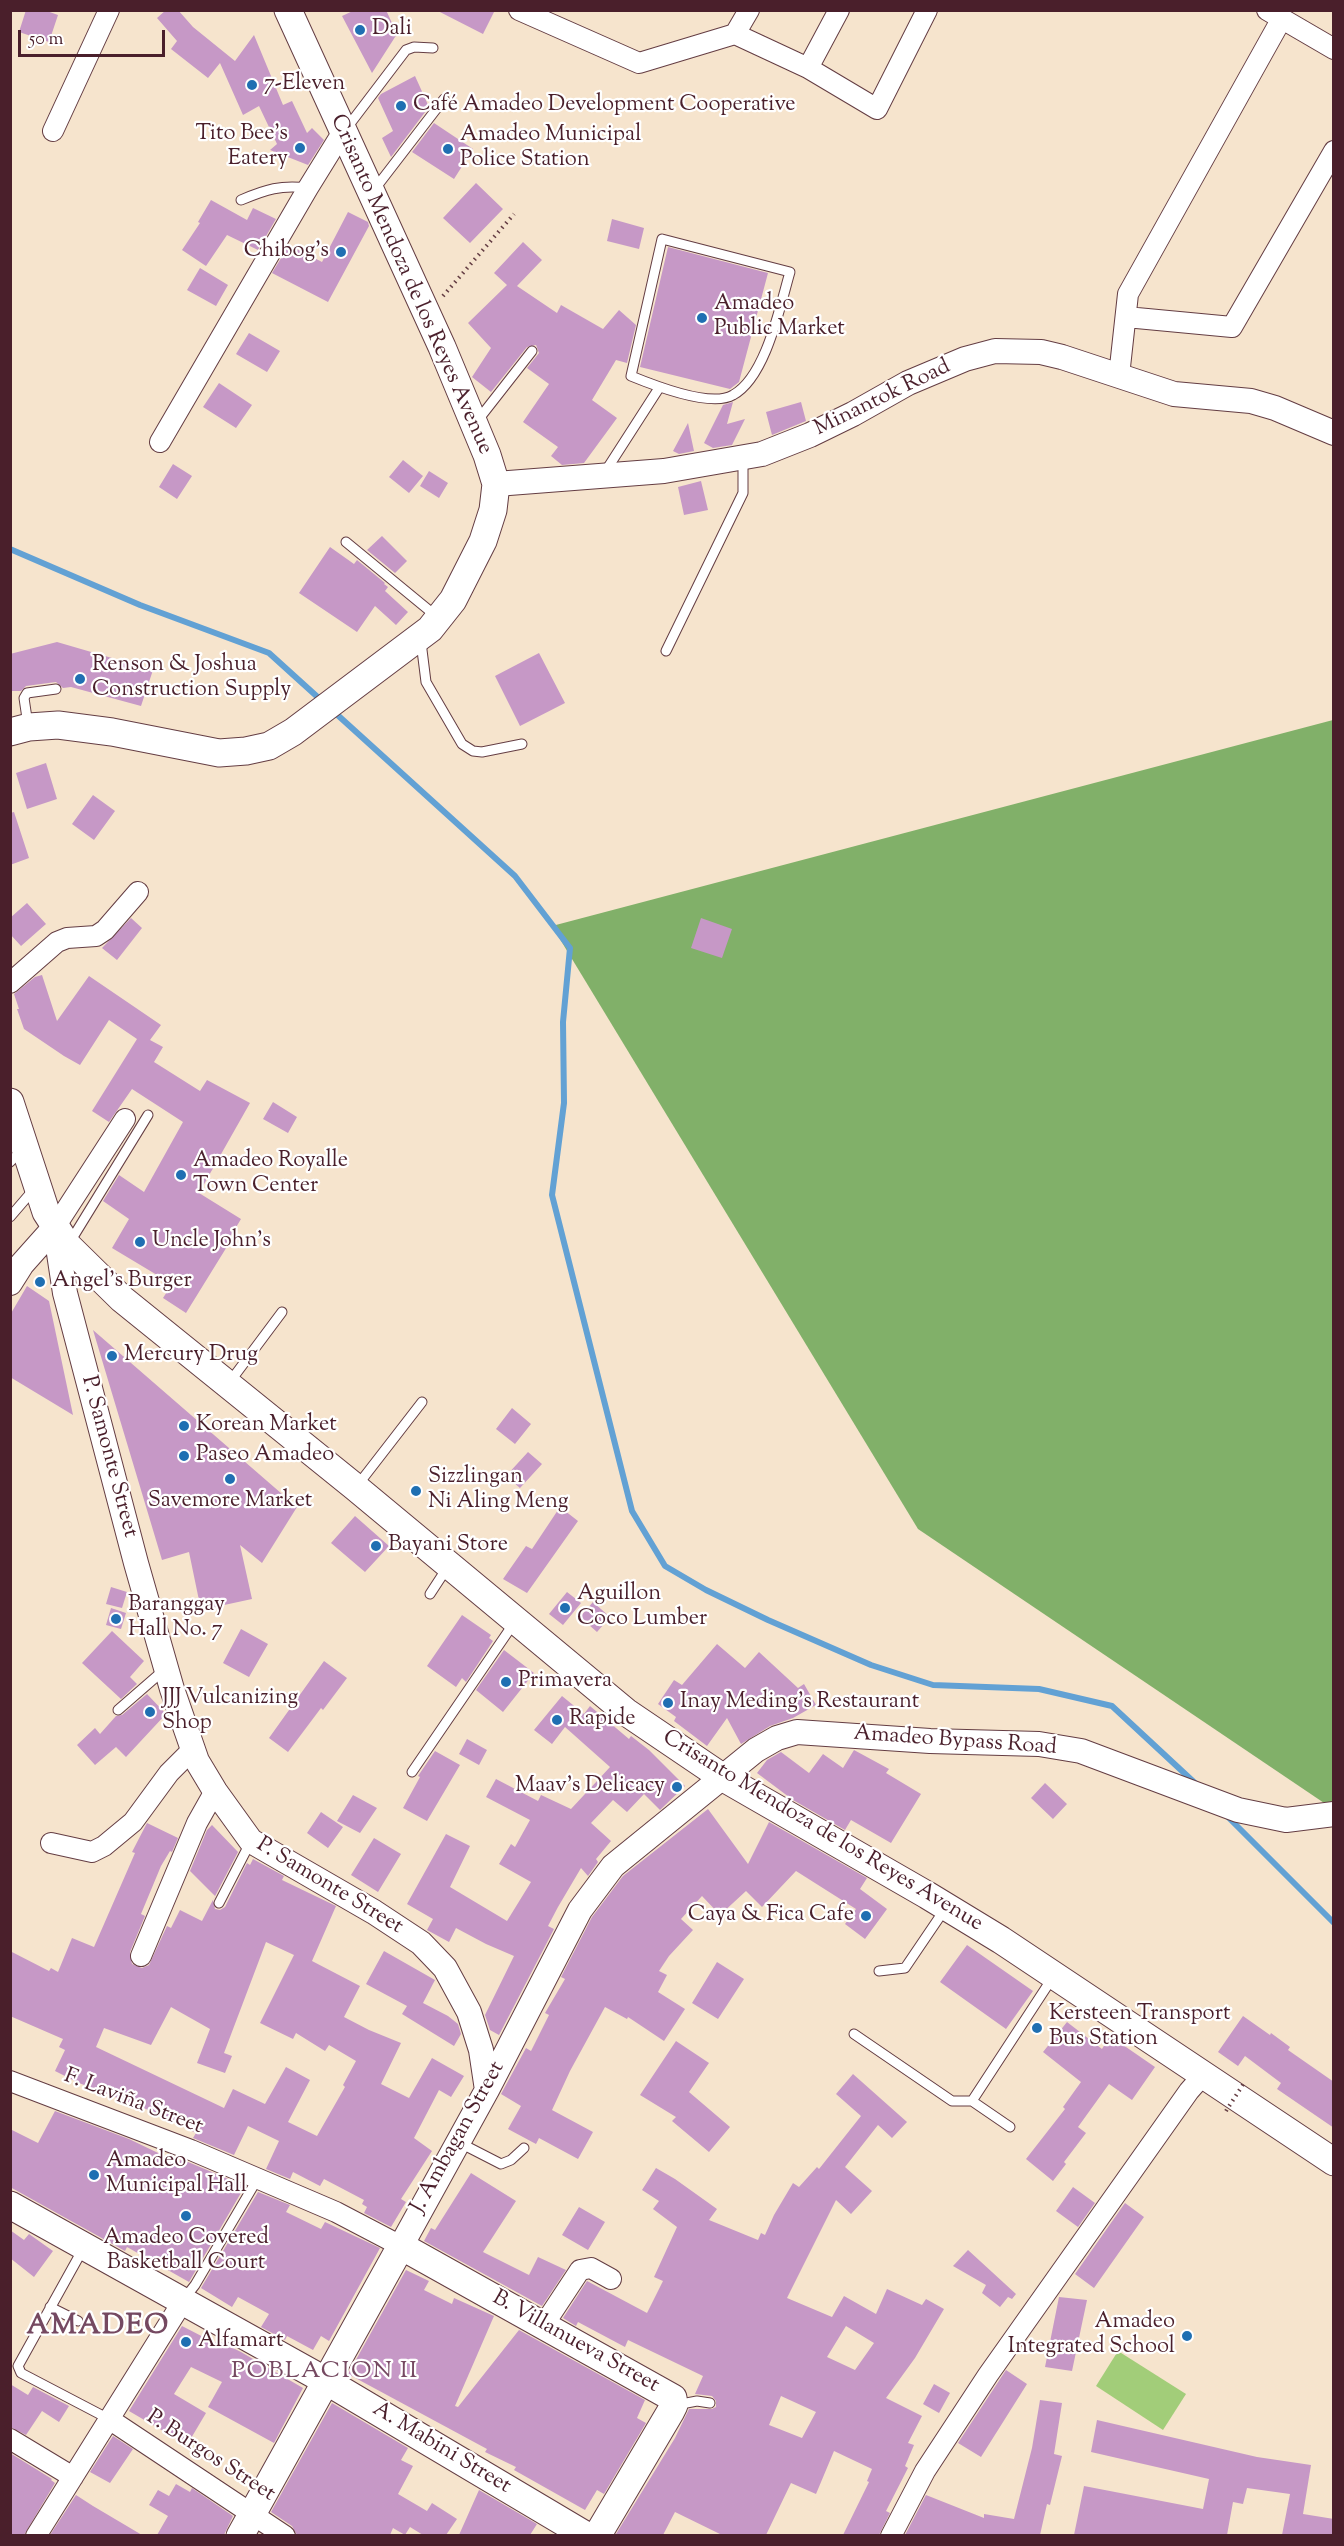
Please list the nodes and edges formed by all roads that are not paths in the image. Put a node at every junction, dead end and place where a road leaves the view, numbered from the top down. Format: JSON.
{"nodes":[{"id":1,"x":109,"y":10,"type":"edge"},
{"id":2,"x":288,"y":10,"type":"edge"},
{"id":3,"x":519,"y":10,"type":"edge"},
{"id":4,"x":749,"y":10,"type":"edge"},
{"id":5,"x":838,"y":10,"type":"edge"},
{"id":6,"x":927,"y":10,"type":"edge"},
{"id":7,"x":1274,"y":15,"type":"edge"},
{"id":8,"x":735,"y":34,"type":"junction"},
{"id":9,"x":433,"y":48,"type":"dead end"},
{"id":10,"x":1334,"y":49,"type":"edge"},
{"id":11,"x":808,"y":68,"type":"junction"},
{"id":12,"x":444,"y":99,"type":"dead end"},
{"id":13,"x":53,"y":131,"type":"dead end"},
{"id":14,"x":342,"y":133,"type":"junction"},
{"id":15,"x":1334,"y":151,"type":"edge"},
{"id":16,"x":308,"y":188,"type":"junction"},
{"id":17,"x":371,"y":195,"type":"junction"},
{"id":18,"x":241,"y":200,"type":"dead end"},
{"id":19,"x":1126,"y":317,"type":"junction"},
{"id":20,"x":532,"y":351,"type":"dead end"},
{"id":21,"x":1119,"y":376,"type":"junction"},
{"id":22,"x":659,"y":388,"type":"junction"},
{"id":23,"x":474,"y":424,"type":"junction"},
{"id":24,"x":1334,"y":433,"type":"edge"},
{"id":25,"x":160,"y":442,"type":"dead end"},
{"id":26,"x":743,"y":457,"type":"junction"},
{"id":27,"x":602,"y":477,"type":"junction"},
{"id":28,"x":496,"y":484,"type":"junction"},
{"id":29,"x":346,"y":542,"type":"dead end"},
{"id":30,"x":440,"y":619,"type":"junction"},
{"id":31,"x":420,"y":638,"type":"junction"},
{"id":32,"x":666,"y":651,"type":"dead end"},
{"id":33,"x":57,"y":689,"type":"dead end"},
{"id":34,"x":20,"y":730,"type":"edge"},
{"id":35,"x":522,"y":744,"type":"dead end"},
{"id":36,"x":138,"y":892,"type":"dead end"},
{"id":37,"x":10,"y":983,"type":"edge"},
{"id":38,"x":10,"y":1102,"type":"edge"},
{"id":39,"x":148,"y":1115,"type":"dead end"},
{"id":40,"x":125,"y":1119,"type":"dead end"},
{"id":41,"x":18,"y":1154,"type":"edge"},
{"id":42,"x":38,"y":1184,"type":"junction"},
{"id":43,"x":10,"y":1217,"type":"edge"},
{"id":44,"x":61,"y":1237,"type":"junction"},
{"id":45,"x":11,"y":1281,"type":"edge"},
{"id":46,"x":282,"y":1312,"type":"dead end"},
{"id":47,"x":228,"y":1385,"type":"junction"},
{"id":48,"x":422,"y":1402,"type":"dead end"},
{"id":49,"x":355,"y":1487,"type":"junction"},
{"id":50,"x":448,"y":1566,"type":"junction"},
{"id":51,"x":430,"y":1594,"type":"dead end"},
{"id":52,"x":515,"y":1621,"type":"junction"},
{"id":53,"x":166,"y":1668,"type":"junction"},
{"id":54,"x":118,"y":1710,"type":"dead end"},
{"id":55,"x":193,"y":1749,"type":"junction"},
{"id":56,"x":412,"y":1772,"type":"dead end"},
{"id":57,"x":722,"y":1777,"type":"junction"},
{"id":58,"x":215,"y":1791,"type":"junction"},
{"id":59,"x":1334,"y":1814,"type":"edge"},
{"id":60,"x":251,"y":1841,"type":"junction"},
{"id":61,"x":51,"y":1843,"type":"dead end"},
{"id":62,"x":219,"y":1903,"type":"dead end"},
{"id":63,"x":946,"y":1907,"type":"junction"},
{"id":64,"x":141,"y":1956,"type":"dead end"},
{"id":65,"x":879,"y":1971,"type":"dead end"},
{"id":66,"x":1054,"y":1975,"type":"junction"},
{"id":67,"x":854,"y":2034,"type":"dead end"},
{"id":68,"x":1204,"y":2074,"type":"junction"},
{"id":69,"x":10,"y":2081,"type":"edge"},
{"id":70,"x":487,"y":2090,"type":"junction"},
{"id":71,"x":972,"y":2100,"type":"junction"},
{"id":72,"x":1010,"y":2127,"type":"dead end"},
{"id":73,"x":458,"y":2142,"type":"junction"},
{"id":74,"x":524,"y":2148,"type":"dead end"},
{"id":75,"x":1334,"y":2163,"type":"edge"},
{"id":76,"x":258,"y":2178,"type":"junction"},
{"id":77,"x":10,"y":2205,"type":"edge"},
{"id":78,"x":84,"y":2246,"type":"junction"},
{"id":79,"x":401,"y":2246,"type":"junction"},
{"id":80,"x":611,"y":2279,"type":"dead end"},
{"id":81,"x":183,"y":2301,"type":"junction"},
{"id":82,"x":50,"y":2307,"type":"junction"},
{"id":83,"x":78,"y":2321,"type":"dead end"},
{"id":84,"x":543,"y":2326,"type":"junction"},
{"id":85,"x":326,"y":2381,"type":"junction"},
{"id":86,"x":710,"y":2403,"type":"dead end"},
{"id":87,"x":674,"y":2405,"type":"junction"},
{"id":88,"x":109,"y":2419,"type":"junction"},
{"id":89,"x":10,"y":2439,"type":"edge"},
{"id":90,"x":73,"y":2477,"type":"junction"},
{"id":91,"x":246,"y":2524,"type":"edge"},
{"id":92,"x":36,"y":2535,"type":"edge"},
{"id":93,"x":285,"y":2535,"type":"edge"},
{"id":94,"x":587,"y":2535,"type":"edge"},
{"id":95,"x":597,"y":2535,"type":"edge"},
{"id":96,"x":891,"y":2535,"type":"edge"}],
"edges":[{"from":1,"to":13,"type":"street"},
{"from":2,"to":14,"type":"main road","name":"Crisanto Mendoza de los Reyes Avenue"},
{"from":3,"to":8,"type":"street"},
{"from":4,"to":8,"type":"street"},
{"from":5,"to":11,"type":"street"},
{"from":6,"to":11,"type":"street"},
{"from":7,"to":10,"type":"street"},
{"from":7,"to":19,"type":"street"},
{"from":8,"to":11,"type":"street"},
{"from":9,"to":14,"type":"lane"},
{"from":12,"to":17,"type":"lane"},
{"from":14,"to":16,"type":"street"},
{"from":14,"to":17,"type":"main road","name":"Crisanto Mendoza de los Reyes Avenue"},
{"from":15,"to":19,"type":"street"},
{"from":16,"to":18,"type":"lane"},
{"from":16,"to":25,"type":"street"},
{"from":17,"to":23,"type":"main road","name":"Crisanto Mendoza de los Reyes Avenue"},
{"from":19,"to":21,"type":"street"},
{"from":20,"to":23,"type":"lane"},
{"from":21,"to":24,"type":"street","name":"Minantok Road"},
{"from":21,"to":26,"type":"street","name":"Minantok Road"},
{"from":22,"to":22,"type":"lane"},
{"from":22,"to":27,"type":"lane"},
{"from":23,"to":28,"type":"main road","name":"Crisanto Mendoza de los Reyes Avenue"},
{"from":26,"to":27,"type":"street","name":"Minantok Road"},
{"from":26,"to":32,"type":"lane"},
{"from":27,"to":28,"type":"street","name":"Minantok Road"},
{"from":28,"to":30,"type":"main road","name":"Crisanto Mendoza de los Reyes Avenue"},
{"from":29,"to":30,"type":"lane"},
{"from":30,"to":31,"type":"main road","name":"Crisanto Mendoza de los Reyes Avenue"},
{"from":31,"to":34,"type":"main road","name":"Crisanto Mendoza de los Reyes Avenue"},
{"from":31,"to":35,"type":"lane"},
{"from":33,"to":34,"type":"lane"},
{"from":36,"to":37,"type":"street"},
{"from":38,"to":41,"type":"main road","name":"Crisanto Mendoza de los Reyes Avenue"},
{"from":39,"to":44,"type":"lane"},
{"from":40,"to":44,"type":"street"},
{"from":41,"to":42,"type":"main road","name":"Crisanto Mendoza de los Reyes Avenue"},
{"from":42,"to":43,"type":"lane"},
{"from":42,"to":44,"type":"main road","name":"Crisanto Mendoza de los Reyes Avenue"},
{"from":44,"to":45,"type":"street"},
{"from":44,"to":47,"type":"main road","name":"Crisanto Mendoza de los Reyes Avenue"},
{"from":44,"to":53,"type":"street","name":"P. Samonte Street"},
{"from":46,"to":47,"type":"lane"},
{"from":47,"to":49,"type":"main road","name":"Crisanto Mendoza de los Reyes Avenue"},
{"from":48,"to":49,"type":"lane"},
{"from":49,"to":50,"type":"main road","name":"Crisanto Mendoza de los Reyes Avenue"},
{"from":50,"to":51,"type":"lane"},
{"from":50,"to":52,"type":"main road","name":"Crisanto Mendoza de los Reyes Avenue"},
{"from":52,"to":56,"type":"lane"},
{"from":52,"to":57,"type":"main road","name":"Crisanto Mendoza de los Reyes Avenue"},
{"from":53,"to":54,"type":"lane"},
{"from":53,"to":55,"type":"street","name":"P. Samonte Street"},
{"from":55,"to":58,"type":"street","name":"P. Samonte Street"},
{"from":55,"to":61,"type":"street"},
{"from":57,"to":59,"type":"street","name":"Amadeo Bypass Road"},
{"from":57,"to":63,"type":"main road","name":"Crisanto Mendoza de los Reyes Avenue"},
{"from":57,"to":70,"type":"street","name":"J. Ambagan Street"},
{"from":58,"to":60,"type":"street","name":"P. Samonte Street"},
{"from":58,"to":64,"type":"street"},
{"from":60,"to":62,"type":"lane"},
{"from":60,"to":70,"type":"street","name":"P. Samonte Street"},
{"from":63,"to":65,"type":"lane"},
{"from":63,"to":66,"type":"main road","name":"Crisanto Mendoza de los Reyes Avenue"},
{"from":66,"to":68,"type":"main road","name":"Crisanto Mendoza de los Reyes Avenue"},
{"from":66,"to":71,"type":"lane"},
{"from":67,"to":71,"type":"lane"},
{"from":68,"to":75,"type":"main road","name":"Crisanto Mendoza de los Reyes Avenue"},
{"from":68,"to":96,"type":"street"},
{"from":69,"to":76,"type":"street","name":"F. Laviña Street"},
{"from":70,"to":73,"type":"street","name":"J. Ambagan Street"},
{"from":71,"to":72,"type":"lane"},
{"from":73,"to":74,"type":"lane"},
{"from":73,"to":79,"type":"street","name":"J. Ambagan Street"},
{"from":76,"to":79,"type":"street","name":"F. Laviña Street"},
{"from":76,"to":81,"type":"lane"},
{"from":77,"to":78,"type":"main road","name":"A. Mabini Street"},
{"from":78,"to":81,"type":"main road","name":"A. Mabini Street"},
{"from":78,"to":82,"type":"lane"},
{"from":79,"to":84,"type":"main road","name":"B. Villanueva Street"},
{"from":79,"to":85,"type":"main road","name":"J. Ambagan Street"},
{"from":80,"to":84,"type":"street"},
{"from":81,"to":85,"type":"main road","name":"A. Mabini Street"},
{"from":81,"to":88,"type":"street"},
{"from":82,"to":83,"type":"lane"},
{"from":82,"to":88,"type":"lane"},
{"from":84,"to":87,"type":"main road","name":"B. Villanueva Street"},
{"from":85,"to":91,"type":"main road","name":"J. Ambagan Street"},
{"from":85,"to":94,"type":"main road","name":"A. Mabini Street"},
{"from":86,"to":87,"type":"lane"},
{"from":87,"to":95,"type":"main road","name":"B. Villanueva Street"},
{"from":88,"to":90,"type":"street"},
{"from":88,"to":91,"type":"street","name":"P. Burgos Street"},
{"from":89,"to":90,"type":"street"},
{"from":90,"to":92,"type":"street"},
{"from":91,"to":93,"type":"street","name":"P. Burgos Street"}]}
